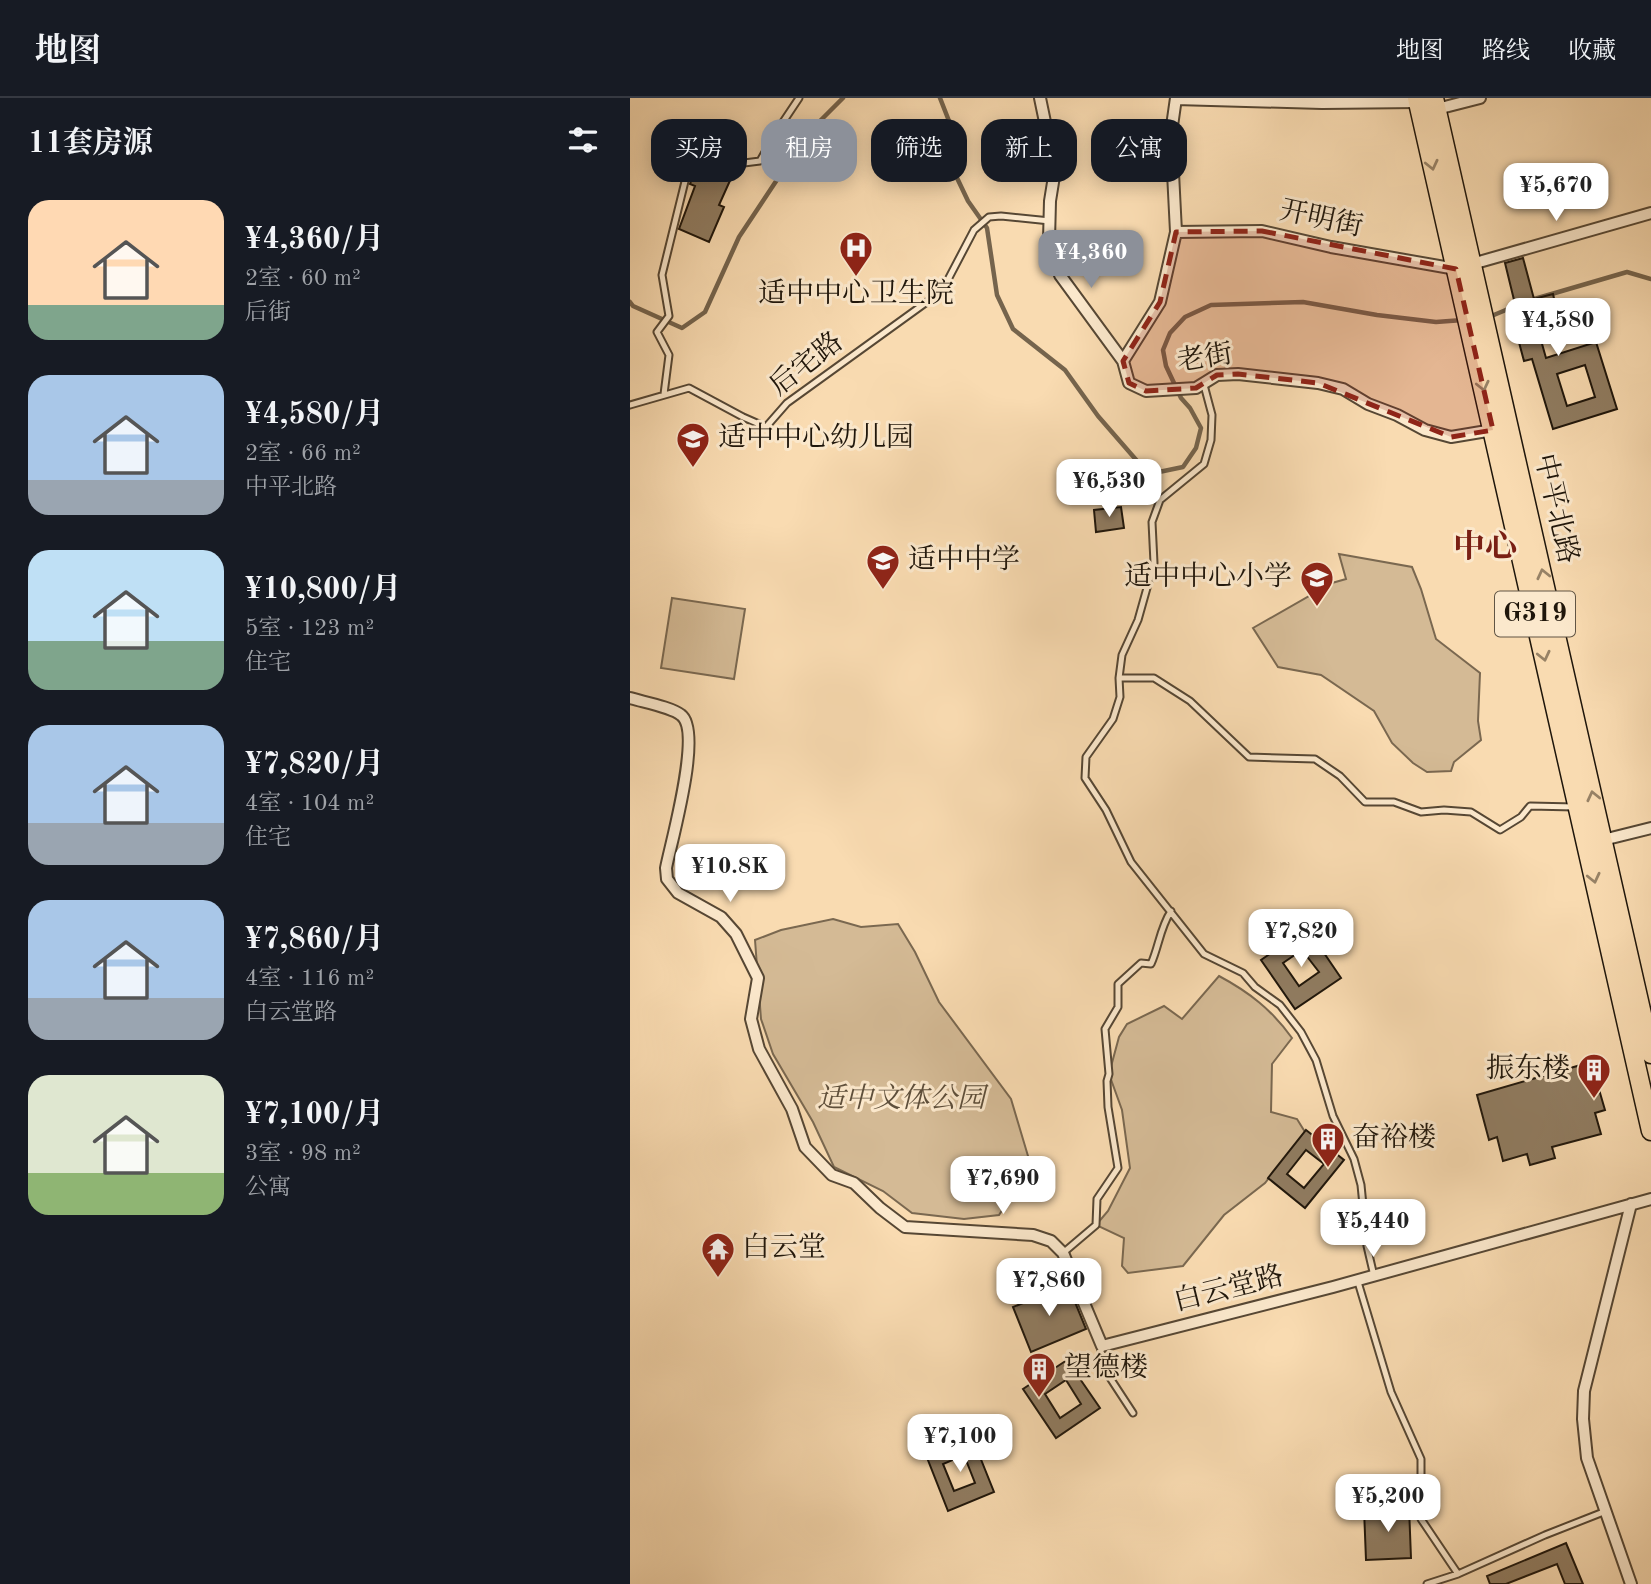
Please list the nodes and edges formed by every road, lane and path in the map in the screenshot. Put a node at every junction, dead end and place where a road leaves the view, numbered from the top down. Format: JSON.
{"nodes":[{"id":1,"x":799,"y":98,"type":"edge"},
{"id":2,"x":1040,"y":98,"type":"edge"},
{"id":3,"x":1480,"y":98,"type":"edge"},
{"id":4,"x":1176,"y":99,"type":"edge"},
{"id":5,"x":1427,"y":102,"type":"edge"},
{"id":6,"x":1651,"y":213,"type":"edge"},
{"id":7,"x":1050,"y":221,"type":"junction"},
{"id":8,"x":1176,"y":232,"type":"junction"},
{"id":9,"x":1464,"y":267,"type":"junction"},
{"id":10,"x":1123,"y":361,"type":"junction"},
{"id":11,"x":1204,"y":383,"type":"junction"},
{"id":12,"x":664,"y":394,"type":"junction"},
{"id":13,"x":630,"y":405,"type":"edge"},
{"id":14,"x":1493,"y":430,"type":"junction"},
{"id":15,"x":1119,"y":678,"type":"junction"},
{"id":16,"x":630,"y":698,"type":"edge"},
{"id":17,"x":1578,"y":807,"type":"junction"},
{"id":18,"x":1651,"y":828,"type":"edge"},
{"id":19,"x":1603,"y":840,"type":"junction"},
{"id":20,"x":1171,"y":911,"type":"junction"},
{"id":21,"x":1651,"y":1054,"type":"edge"},
{"id":22,"x":1651,"y":1131,"type":"edge"},
{"id":23,"x":1651,"y":1199,"type":"edge"},
{"id":24,"x":1631,"y":1204,"type":"junction"},
{"id":25,"x":1063,"y":1253,"type":"junction"},
{"id":26,"x":1374,"y":1276,"type":"junction"},
{"id":27,"x":1357,"y":1280,"type":"junction"},
{"id":28,"x":1102,"y":1346,"type":"junction"},
{"id":29,"x":1133,"y":1413,"type":"dead end"},
{"id":30,"x":1606,"y":1511,"type":"junction"},
{"id":31,"x":1458,"y":1574,"type":"junction"},
{"id":32,"x":1427,"y":1584,"type":"edge"},
{"id":33,"x":1631,"y":1584,"type":"edge"}],
"edges":[{"from":1,"to":12,"type":"lane"},
{"from":2,"to":7,"type":"street"},
{"from":3,"to":5,"type":"street"},
{"from":4,"to":5,"type":"street"},
{"from":4,"to":8,"type":"street","name":"老街"},
{"from":5,"to":9,"type":"highway","number":"G319"},
{"from":6,"to":9,"type":"street"},
{"from":7,"to":10,"type":"street"},
{"from":7,"to":12,"type":"lane","name":"后宅路"},
{"from":8,"to":9,"type":"street","name":"开明街"},
{"from":8,"to":10,"type":"street","name":"老街"},
{"from":9,"to":14,"type":"highway","number":"G319","one_way":true},
{"from":19,"to":9,"type":"highway","name":"中平北路","number":"G319","one_way":true},
{"from":10,"to":11,"type":"street","name":"老街"},
{"from":11,"to":14,"type":"street","name":"老街"},
{"from":11,"to":15,"type":"lane"},
{"from":12,"to":13,"type":"lane","name":"后宅路"},
{"from":14,"to":17,"type":"highway","number":"G319","one_way":true},
{"from":15,"to":17,"type":"lane"},
{"from":15,"to":20,"type":"lane"},
{"from":16,"to":25,"type":"street"},
{"from":17,"to":22,"type":"highway","number":"G319","one_way":true},
{"from":18,"to":19,"type":"street"},
{"from":19,"to":21,"type":"highway","name":"中平北路","number":"G319"},
{"from":20,"to":25,"type":"lane"},
{"from":20,"to":26,"type":"lane"},
{"from":23,"to":24,"type":"street","name":"白云堂路"},
{"from":24,"to":26,"type":"street","name":"白云堂路"},
{"from":24,"to":30,"type":"street"},
{"from":25,"to":28,"type":"street"},
{"from":26,"to":27,"type":"street","name":"白云堂路"},
{"from":27,"to":28,"type":"street","name":"白云堂路"},
{"from":27,"to":31,"type":"lane"},
{"from":28,"to":29,"type":"lane"},
{"from":30,"to":31,"type":"lane"},
{"from":30,"to":33,"type":"street"},
{"from":31,"to":32,"type":"lane"}]}
